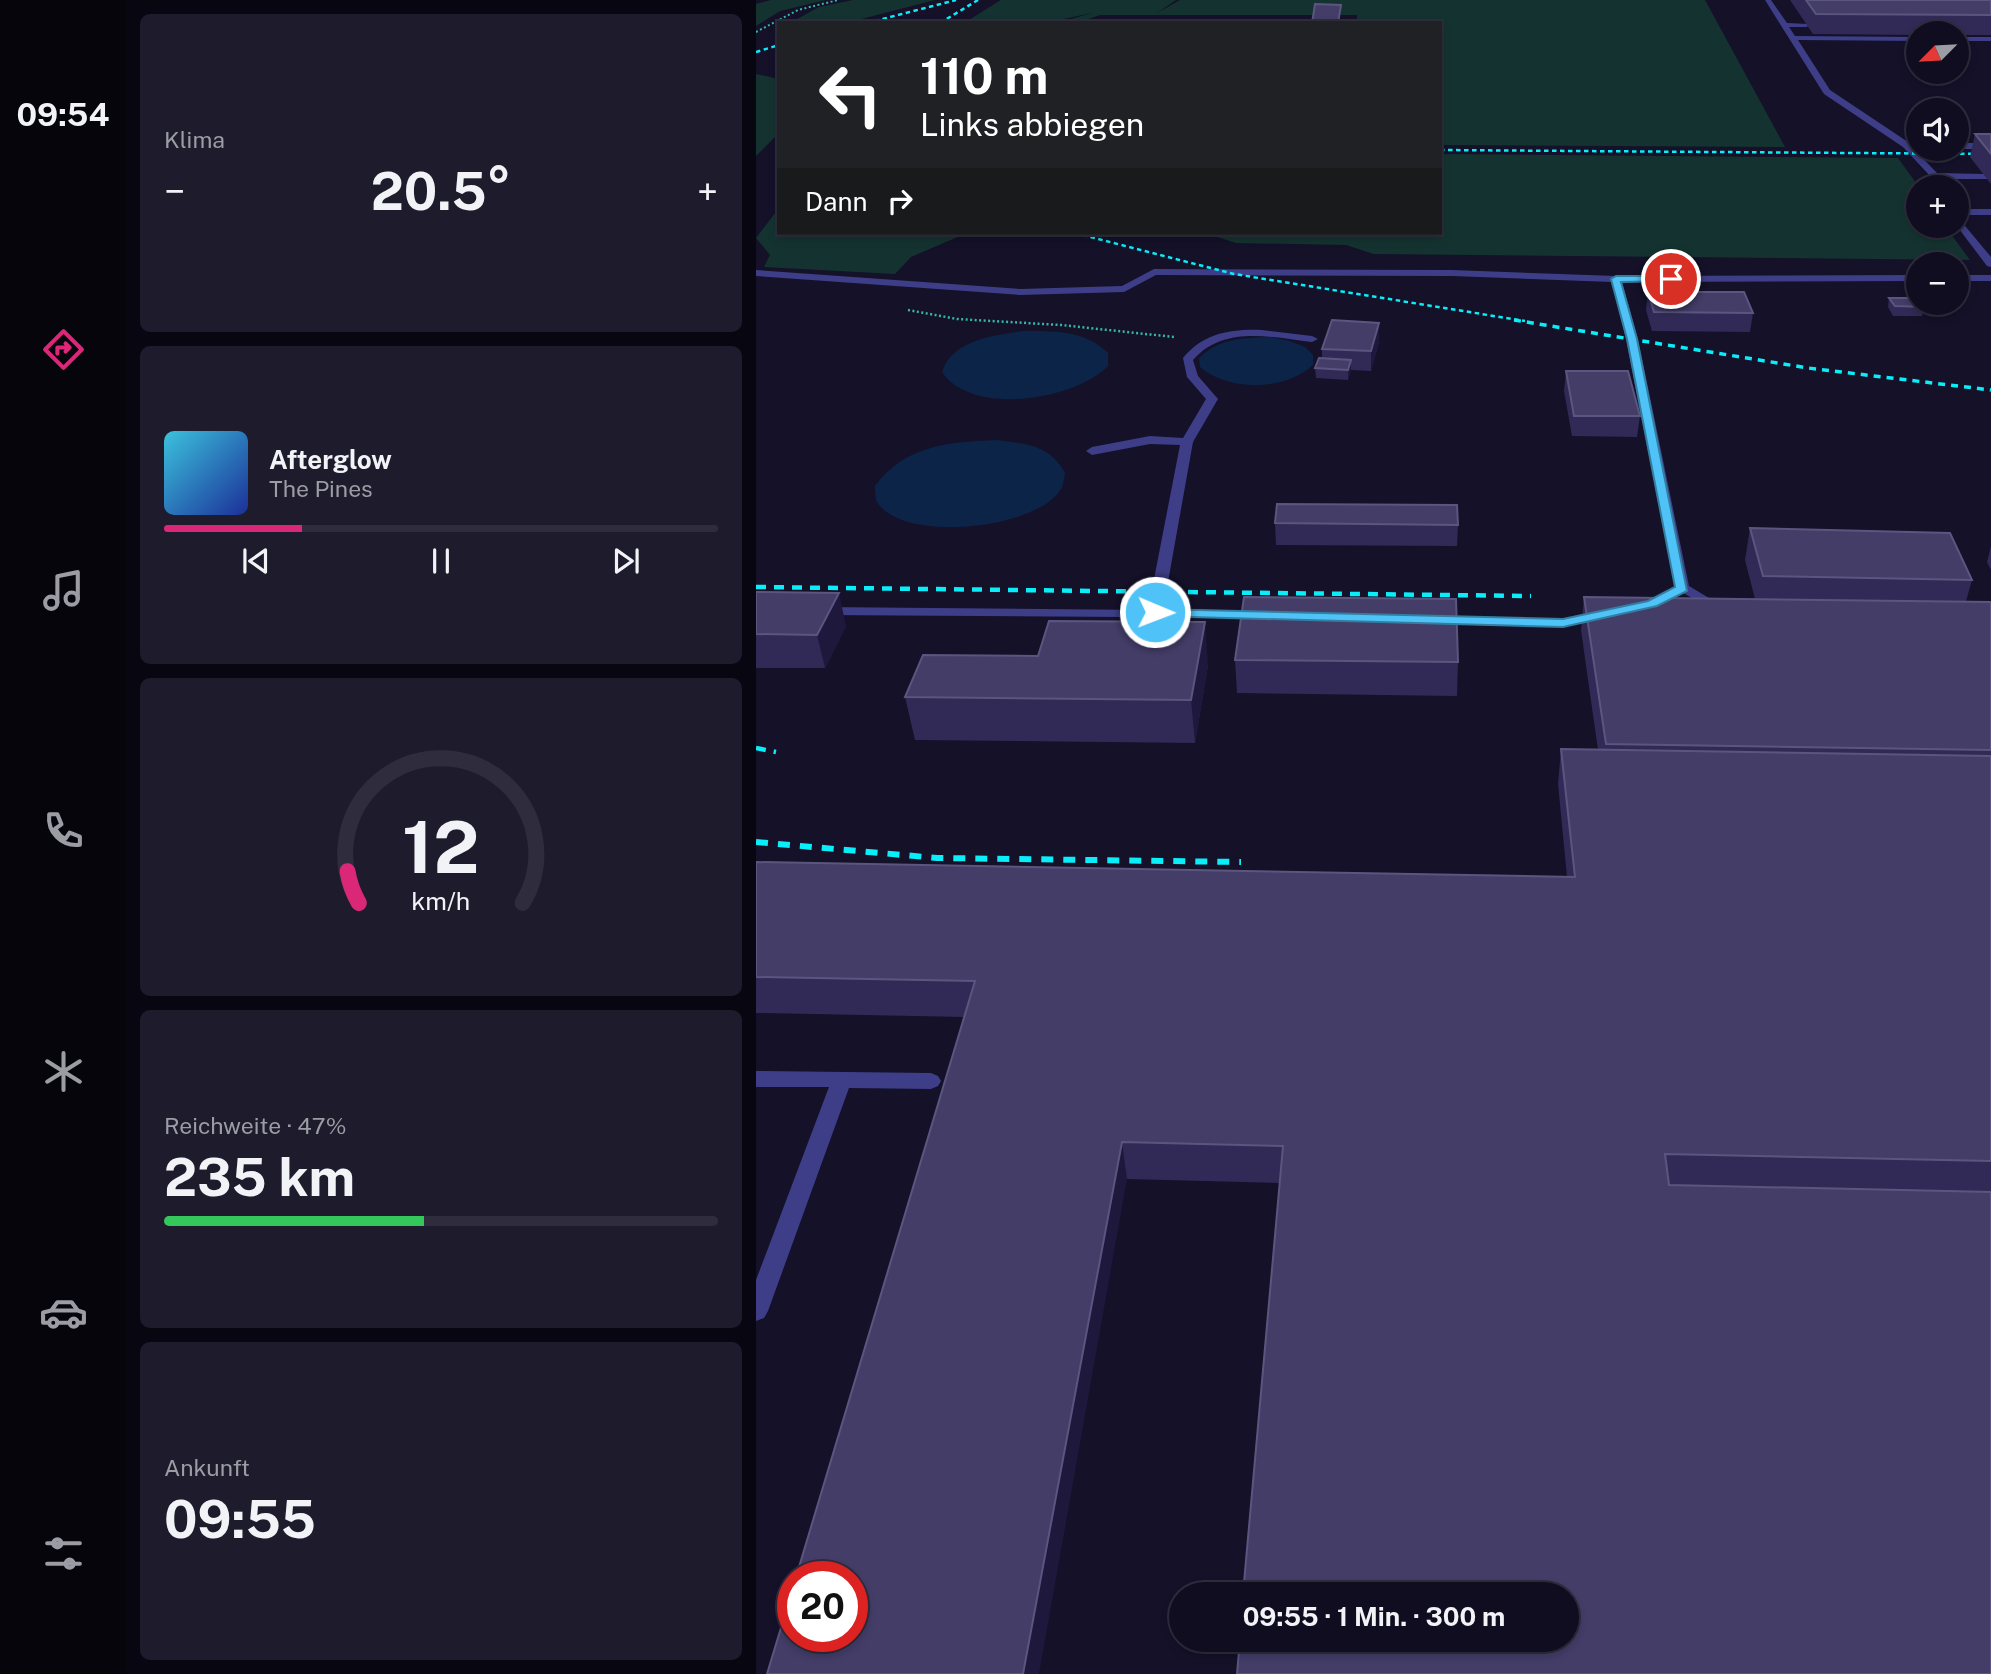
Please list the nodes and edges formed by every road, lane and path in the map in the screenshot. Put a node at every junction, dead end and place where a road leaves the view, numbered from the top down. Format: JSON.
{"nodes":[{"id":1,"x":838,"y":0,"type":"edge"},
{"id":2,"x":1768,"y":0,"type":"edge"},
{"id":3,"x":1785,"y":25,"type":"junction"},
{"id":4,"x":1807,"y":25,"type":"edge"},
{"id":5,"x":756,"y":32,"type":"edge"},
{"id":6,"x":1793,"y":38,"type":"junction"},
{"id":7,"x":1906,"y":39,"type":"edge"},
{"id":8,"x":1969,"y":39,"type":"edge"},
{"id":9,"x":1991,"y":39,"type":"edge"},
{"id":10,"x":1906,"y":145,"type":"edge"},
{"id":11,"x":1969,"y":146,"type":"edge"},
{"id":12,"x":1991,"y":146,"type":"edge"},
{"id":13,"x":1921,"y":161,"type":"edge"},
{"id":14,"x":1934,"y":175,"type":"edge"},
{"id":15,"x":1969,"y":177,"type":"edge"},
{"id":16,"x":1985,"y":177,"type":"edge"},
{"id":17,"x":1969,"y":212,"type":"edge"},
{"id":18,"x":1991,"y":212,"type":"edge"},
{"id":19,"x":1969,"y":235,"type":"edge"},
{"id":20,"x":1991,"y":264,"type":"edge"},
{"id":21,"x":756,"y":273,"type":"edge"},
{"id":22,"x":1906,"y":278,"type":"edge"},
{"id":23,"x":1969,"y":278,"type":"edge"},
{"id":24,"x":1991,"y":278,"type":"edge"},
{"id":25,"x":1616,"y":279,"type":"junction"},
{"id":26,"x":1312,"y":339,"type":"dead end"},
{"id":27,"x":1187,"y":442,"type":"junction"},
{"id":28,"x":1091,"y":451,"type":"dead end"},
{"id":29,"x":797,"y":611,"type":"edge"},
{"id":30,"x":1155,"y":612,"type":"junction"},
{"id":31,"x":1614,"y":612,"type":"edge"},
{"id":32,"x":1277,"y":616,"type":"edge"},
{"id":33,"x":1729,"y":616,"type":"edge"},
{"id":34,"x":1413,"y":619,"type":"edge"},
{"id":35,"x":756,"y":1079,"type":"edge"},
{"id":36,"x":842,"y":1080,"type":"junction"},
{"id":37,"x":931,"y":1082,"type":"dead end"},
{"id":38,"x":756,"y":1311,"type":"edge"}],
"edges":[{"from":1,"to":5,"type":"path"},
{"from":2,"to":3,"type":"lane"},
{"from":3,"to":4,"type":"lane"},
{"from":3,"to":6,"type":"lane"},
{"from":6,"to":7,"type":"lane"},
{"from":6,"to":10,"type":"lane"},
{"from":8,"to":9,"type":"lane"},
{"from":11,"to":12,"type":"lane"},
{"from":13,"to":14,"type":"lane"},
{"from":15,"to":16,"type":"lane"},
{"from":17,"to":18,"type":"lane"},
{"from":19,"to":20,"type":"lane"},
{"from":21,"to":25,"type":"lane"},
{"from":22,"to":25,"type":"lane"},
{"from":23,"to":24,"type":"lane"},
{"from":25,"to":33,"type":"lane"},
{"from":26,"to":27,"type":"lane"},
{"from":27,"to":28,"type":"lane"},
{"from":27,"to":30,"type":"lane"},
{"from":29,"to":30,"type":"lane"},
{"from":30,"to":32,"type":"lane"},
{"from":31,"to":34,"type":"lane"},
{"from":35,"to":36,"type":"lane"},
{"from":36,"to":37,"type":"lane"},
{"from":36,"to":38,"type":"lane"}]}
